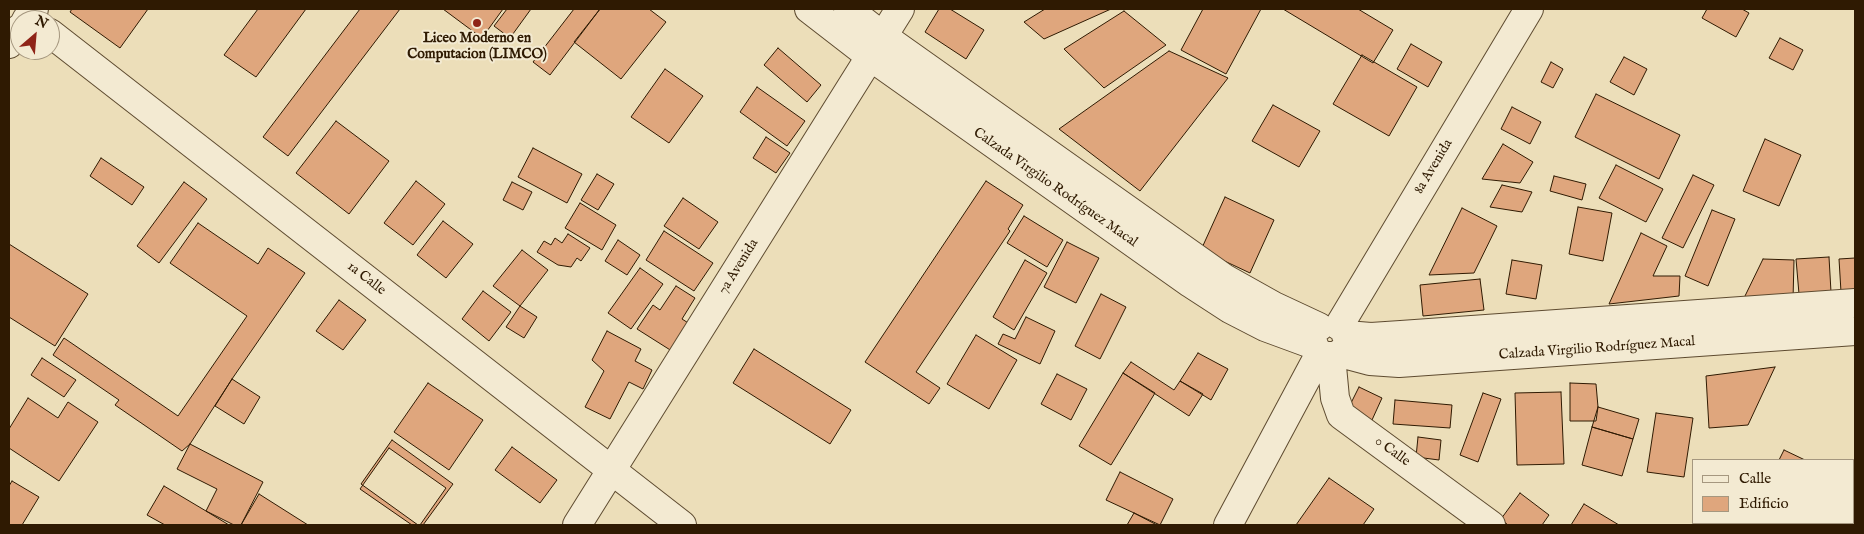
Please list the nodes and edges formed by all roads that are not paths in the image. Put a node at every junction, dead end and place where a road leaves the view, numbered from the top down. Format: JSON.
{"nodes":[{"id":1,"x":809,"y":9,"type":"edge"},
{"id":2,"x":848,"y":9,"type":"edge"},
{"id":3,"x":900,"y":9,"type":"edge"},
{"id":4,"x":1529,"y":9,"type":"edge"},
{"id":5,"x":60,"y":41,"type":"edge"},
{"id":6,"x":878,"y":47,"type":"junction"},
{"id":7,"x":1855,"y":303,"type":"edge"},
{"id":8,"x":1855,"y":331,"type":"edge"},
{"id":9,"x":1330,"y":342,"type":"junction"},
{"id":10,"x":611,"y":470,"type":"junction"},
{"id":11,"x":577,"y":525,"type":"edge"},
{"id":12,"x":682,"y":525,"type":"edge"},
{"id":13,"x":1228,"y":525,"type":"edge"},
{"id":14,"x":1491,"y":525,"type":"edge"}],
"edges":[{"from":1,"to":6,"type":"street","name":"Calzada Virgilio Rodríguez Macal"},
{"from":2,"to":6,"type":"street","name":"Calzada Virgilio Rodríguez Macal"},
{"from":3,"to":6,"type":"street","name":"7a Avenida"},
{"from":4,"to":9,"type":"street","name":"8a Avenida"},
{"from":5,"to":10,"type":"street","name":"1a Calle"},
{"from":6,"to":9,"type":"street","name":"Calzada Virgilio Rodríguez Macal"},
{"from":6,"to":10,"type":"street","name":"7a Avenida"},
{"from":7,"to":9,"type":"street","name":"Calzada Virgilio Rodríguez Macal"},
{"from":8,"to":9,"type":"street","name":"Calzada Virgilio Rodríguez Macal"},
{"from":9,"to":13,"type":"street","name":"8a Avenida"},
{"from":9,"to":14,"type":"street","name":"0 Calle"},
{"from":10,"to":11,"type":"street","name":"7a Avenida"},
{"from":10,"to":12,"type":"street","name":"1a Calle"}]}
